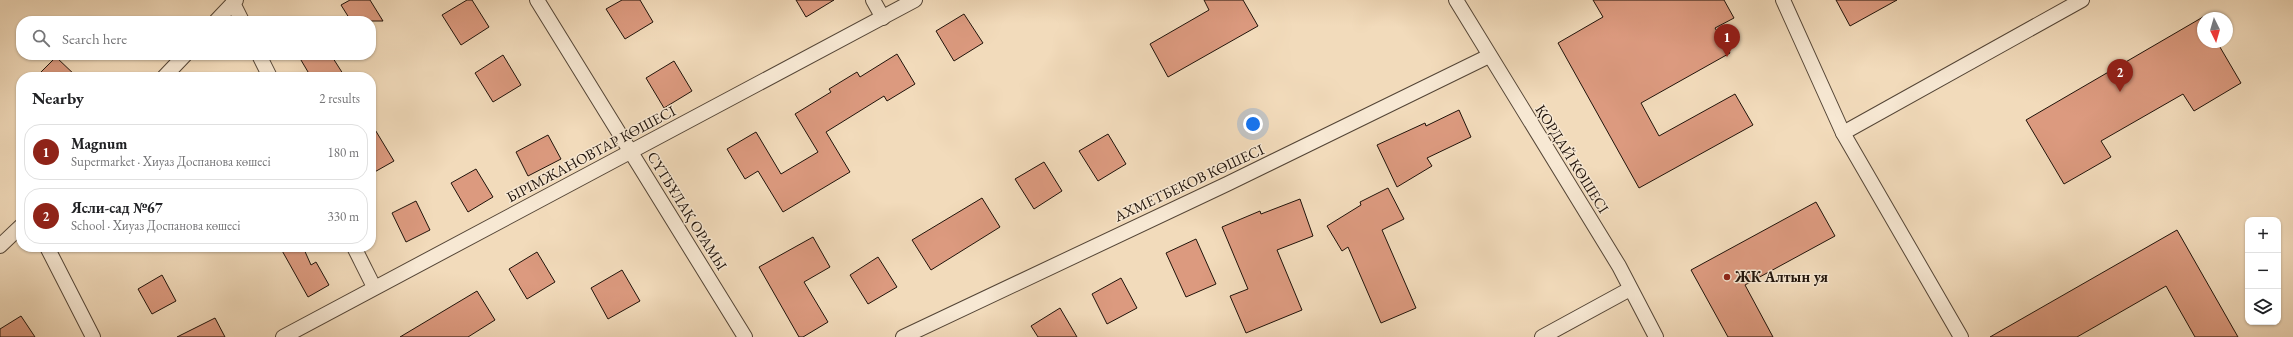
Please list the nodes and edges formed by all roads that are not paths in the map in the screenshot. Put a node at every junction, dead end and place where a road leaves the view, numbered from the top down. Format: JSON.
{"nodes":[{"id":1,"x":536,"y":0,"type":"edge"},
{"id":2,"x":873,"y":0,"type":"edge"},
{"id":3,"x":915,"y":0,"type":"edge"},
{"id":4,"x":1456,"y":0,"type":"edge"},
{"id":5,"x":1783,"y":0,"type":"edge"},
{"id":6,"x":2082,"y":0,"type":"edge"},
{"id":7,"x":235,"y":1,"type":"edge"},
{"id":8,"x":221,"y":16,"type":"edge"},
{"id":9,"x":240,"y":16,"type":"edge"},
{"id":10,"x":883,"y":18,"type":"junction"},
{"id":11,"x":1490,"y":56,"type":"junction"},
{"id":12,"x":180,"y":60,"type":"edge"},
{"id":13,"x":262,"y":60,"type":"edge"},
{"id":14,"x":169,"y":72,"type":"edge"},
{"id":15,"x":268,"y":72,"type":"edge"},
{"id":16,"x":1843,"y":133,"type":"junction"},
{"id":17,"x":630,"y":152,"type":"junction"},
{"id":18,"x":16,"y":231,"type":"edge"},
{"id":19,"x":0,"y":246,"type":"edge"},
{"id":20,"x":50,"y":252,"type":"edge"},
{"id":21,"x":356,"y":252,"type":"edge"},
{"id":22,"x":374,"y":287,"type":"junction"},
{"id":23,"x":1630,"y":289,"type":"junction"},
{"id":24,"x":93,"y":337,"type":"edge"},
{"id":25,"x":283,"y":337,"type":"edge"},
{"id":26,"x":746,"y":337,"type":"edge"},
{"id":27,"x":903,"y":337,"type":"edge"},
{"id":28,"x":1542,"y":337,"type":"edge"},
{"id":29,"x":1656,"y":337,"type":"edge"},
{"id":30,"x":1961,"y":337,"type":"edge"}],
"edges":[{"from":1,"to":17,"type":"street","name":"CҮТБҰЛАҚ ОРАМЫ"},
{"from":2,"to":10,"type":"street"},
{"from":3,"to":10,"type":"street","name":"БІРІМЖАНОВТАР КӨШЕСІ"},
{"from":4,"to":11,"type":"street","name":"ҚОРДАЙ КӨШЕСІ"},
{"from":5,"to":16,"type":"street"},
{"from":6,"to":16,"type":"street"},
{"from":7,"to":8,"type":"street"},
{"from":7,"to":9,"type":"street"},
{"from":10,"to":17,"type":"street","name":"БІРІМЖАНОВТАР КӨШЕСІ"},
{"from":11,"to":23,"type":"street","name":"ҚОРДАЙ КӨШЕСІ"},
{"from":11,"to":27,"type":"street","name":"АХМЕТБЕКОВ КӨШЕСІ"},
{"from":12,"to":14,"type":"street"},
{"from":13,"to":15,"type":"street"},
{"from":16,"to":30,"type":"street"},
{"from":17,"to":22,"type":"street","name":"БІРІМЖАНОВТАР КӨШЕСІ"},
{"from":17,"to":26,"type":"street","name":"CҮТБҰЛАҚ ОРАМЫ"},
{"from":18,"to":19,"type":"street"},
{"from":20,"to":24,"type":"street"},
{"from":21,"to":22,"type":"street"},
{"from":22,"to":25,"type":"street","name":"БІРІМЖАНОВТАР КӨШЕСІ"},
{"from":23,"to":28,"type":"street"},
{"from":23,"to":29,"type":"street","name":"ҚОРДАЙ КӨШЕСІ"}]}
